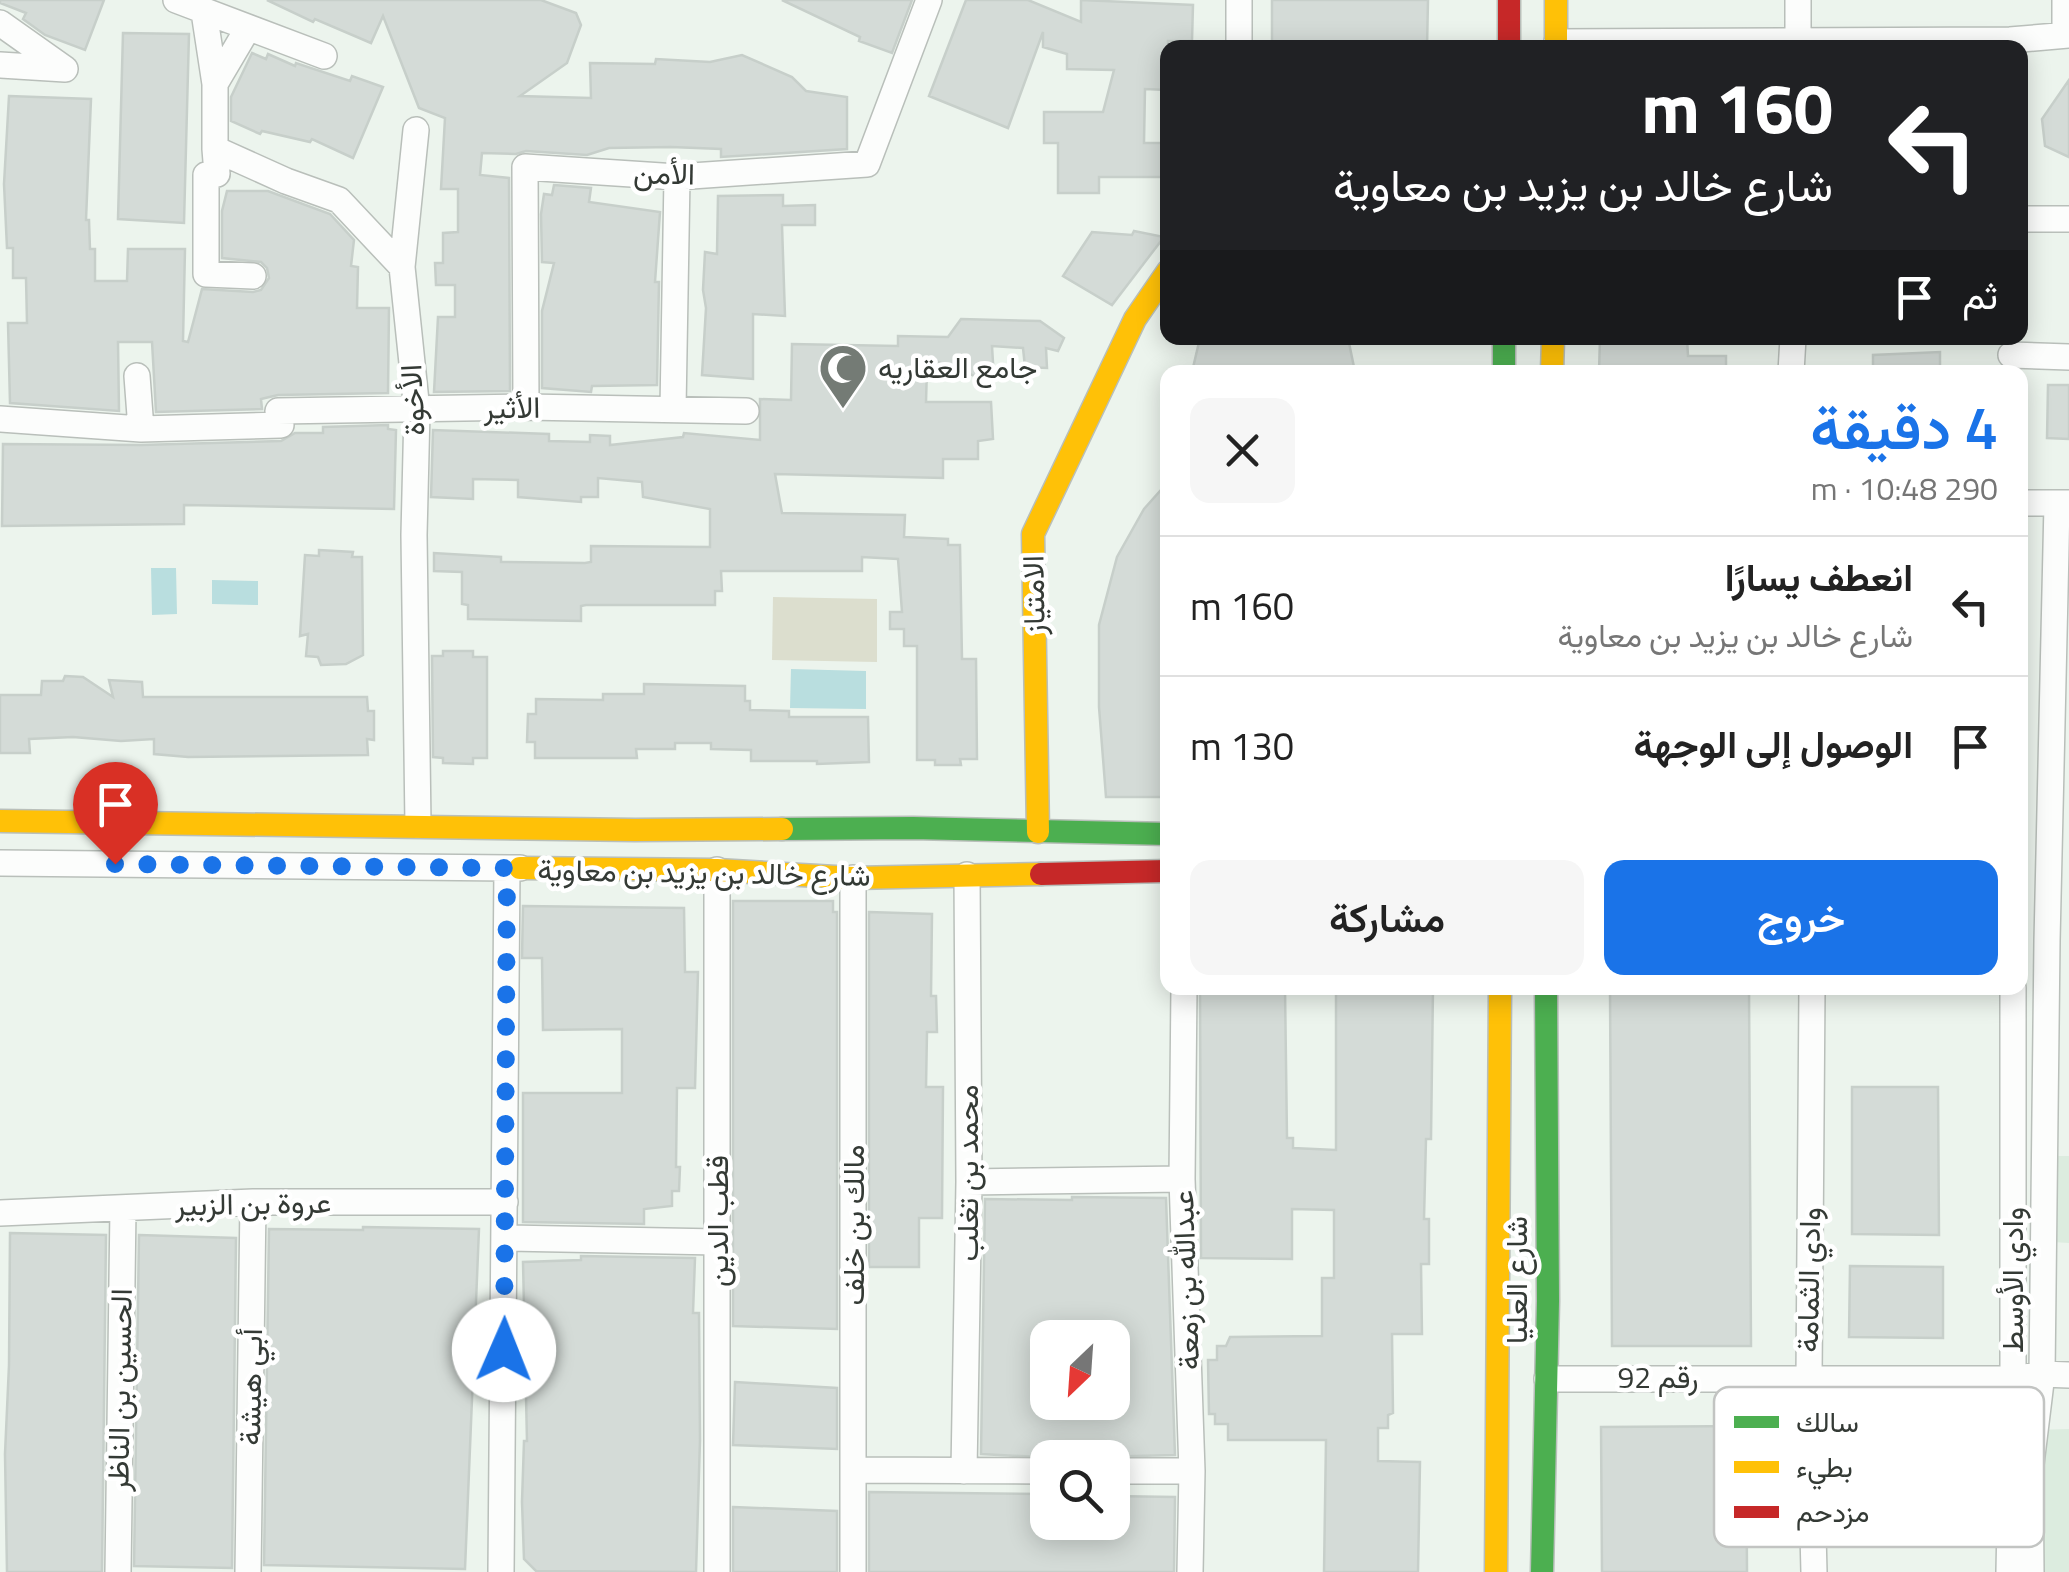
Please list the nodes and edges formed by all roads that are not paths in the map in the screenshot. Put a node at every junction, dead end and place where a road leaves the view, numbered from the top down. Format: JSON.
{"nodes":[{"id":1,"x":176,"y":0,"type":"edge"},
{"id":2,"x":929,"y":0,"type":"edge"},
{"id":3,"x":1238,"y":0,"type":"edge"},
{"id":4,"x":1509,"y":0,"type":"edge"},
{"id":5,"x":1556,"y":0,"type":"edge"},
{"id":6,"x":1798,"y":0,"type":"edge"},
{"id":7,"x":2064,"y":0,"type":"edge"},
{"id":8,"x":204,"y":12,"type":"junction"},
{"id":9,"x":0,"y":22,"type":"edge"},
{"id":10,"x":248,"y":28,"type":"junction"},
{"id":11,"x":2067,"y":36,"type":"edge"},
{"id":12,"x":1238,"y":40,"type":"edge"},
{"id":13,"x":1509,"y":40,"type":"edge"},
{"id":14,"x":1557,"y":40,"type":"edge"},
{"id":15,"x":1798,"y":40,"type":"edge"},
{"id":16,"x":2028,"y":41,"type":"edge"},
{"id":17,"x":324,"y":56,"type":"dead end"},
{"id":18,"x":0,"y":66,"type":"edge"},
{"id":19,"x":215,"y":84,"type":"junction"},
{"id":20,"x":416,"y":130,"type":"dead end"},
{"id":21,"x":222,"y":160,"type":"junction"},
{"id":22,"x":676,"y":177,"type":"junction"},
{"id":23,"x":2028,"y":219,"type":"edge"},
{"id":24,"x":2069,"y":219,"type":"edge"},
{"id":25,"x":402,"y":267,"type":"junction"},
{"id":26,"x":253,"y":276,"type":"dead end"},
{"id":27,"x":1160,"y":283,"type":"edge"},
{"id":28,"x":2011,"y":355,"type":"edge"},
{"id":29,"x":2069,"y":357,"type":"edge"},
{"id":30,"x":137,"y":376,"type":"dead end"},
{"id":31,"x":526,"y":407,"type":"junction"},
{"id":32,"x":673,"y":409,"type":"junction"},
{"id":33,"x":417,"y":410,"type":"junction"},
{"id":34,"x":746,"y":411,"type":"dead end"},
{"id":35,"x":0,"y":418,"type":"edge"},
{"id":36,"x":140,"y":429,"type":"junction"},
{"id":37,"x":2028,"y":503,"type":"edge"},
{"id":38,"x":2063,"y":503,"type":"edge"},
{"id":39,"x":2061,"y":632,"type":"edge"},
{"id":40,"x":2060,"y":784,"type":"edge"},
{"id":41,"x":0,"y":821,"type":"edge"},
{"id":42,"x":418,"y":826,"type":"junction"},
{"id":43,"x":635,"y":830,"type":"junction"},
{"id":44,"x":1038,"y":832,"type":"junction"},
{"id":45,"x":1160,"y":834,"type":"edge"},
{"id":46,"x":0,"y":863,"type":"edge"},
{"id":47,"x":513,"y":868,"type":"junction"},
{"id":48,"x":718,"y":870,"type":"junction"},
{"id":49,"x":632,"y":871,"type":"junction"},
{"id":50,"x":1160,"y":871,"type":"edge"},
{"id":51,"x":967,"y":875,"type":"junction"},
{"id":52,"x":853,"y":878,"type":"junction"},
{"id":53,"x":2058,"y":941,"type":"edge"},
{"id":54,"x":1184,"y":995,"type":"edge"},
{"id":55,"x":1500,"y":995,"type":"edge"},
{"id":56,"x":1546,"y":995,"type":"edge"},
{"id":57,"x":1812,"y":995,"type":"edge"},
{"id":58,"x":2013,"y":995,"type":"edge"},
{"id":59,"x":1182,"y":1179,"type":"junction"},
{"id":60,"x":969,"y":1182,"type":"junction"},
{"id":61,"x":254,"y":1202,"type":"junction"},
{"id":62,"x":505,"y":1202,"type":"junction"},
{"id":63,"x":123,"y":1208,"type":"junction"},
{"id":64,"x":0,"y":1213,"type":"edge"},
{"id":65,"x":506,"y":1238,"type":"junction"},
{"id":66,"x":718,"y":1242,"type":"junction"},
{"id":67,"x":2042,"y":1374,"type":"junction"},
{"id":68,"x":2069,"y":1375,"type":"edge"},
{"id":69,"x":1808,"y":1377,"type":"junction"},
{"id":70,"x":1547,"y":1379,"type":"junction"},
{"id":71,"x":2013,"y":1379,"type":"junction"},
{"id":72,"x":1808,"y":1387,"type":"edge"},
{"id":73,"x":2013,"y":1387,"type":"edge"},
{"id":74,"x":2040,"y":1387,"type":"edge"},
{"id":75,"x":854,"y":1470,"type":"junction"},
{"id":76,"x":964,"y":1471,"type":"junction"},
{"id":77,"x":1030,"y":1471,"type":"edge"},
{"id":78,"x":1130,"y":1471,"type":"edge"},
{"id":79,"x":1192,"y":1471,"type":"junction"},
{"id":80,"x":1813,"y":1547,"type":"edge"},
{"id":81,"x":2009,"y":1547,"type":"edge"},
{"id":82,"x":118,"y":1572,"type":"edge"},
{"id":83,"x":248,"y":1572,"type":"edge"},
{"id":84,"x":501,"y":1572,"type":"edge"},
{"id":85,"x":717,"y":1572,"type":"edge"},
{"id":86,"x":853,"y":1572,"type":"edge"},
{"id":87,"x":1190,"y":1572,"type":"edge"},
{"id":88,"x":1496,"y":1572,"type":"edge"},
{"id":89,"x":1542,"y":1572,"type":"edge"},
{"id":90,"x":1814,"y":1572,"type":"edge"},
{"id":91,"x":2008,"y":1572,"type":"edge"}],
"edges":[{"from":1,"to":8,"type":"street"},
{"from":2,"to":22,"type":"street","name":"الأمن"},
{"from":3,"to":12,"type":"street"},
{"from":4,"to":13,"type":"main road"},
{"from":5,"to":14,"type":"main road"},
{"from":6,"to":15,"type":"street"},
{"from":7,"to":11,"type":"street"},
{"from":8,"to":10,"type":"street"},
{"from":8,"to":19,"type":"street"},
{"from":9,"to":18,"type":"street"},
{"from":10,"to":17,"type":"street"},
{"from":10,"to":19,"type":"street"},
{"from":11,"to":16,"type":"street"},
{"from":19,"to":21,"type":"street"},
{"from":20,"to":25,"type":"street","name":"الأخوة"},
{"from":21,"to":25,"type":"street"},
{"from":21,"to":26,"type":"street"},
{"from":22,"to":31,"type":"street","name":"الأمن"},
{"from":22,"to":32,"type":"street"},
{"from":23,"to":24,"type":"street"},
{"from":25,"to":33,"type":"street","name":"الأخوة"},
{"from":27,"to":44,"type":"main road","name":"الامتياز"},
{"from":28,"to":29,"type":"street"},
{"from":30,"to":36,"type":"street"},
{"from":31,"to":32,"type":"street","name":"الأثير"},
{"from":31,"to":33,"type":"street","name":"الأثير"},
{"from":32,"to":34,"type":"street","name":"الأثير"},
{"from":33,"to":36,"type":"street","name":"الأثير"},
{"from":33,"to":42,"type":"street","name":"الأخوة"},
{"from":35,"to":36,"type":"street"},
{"from":37,"to":38,"type":"street"},
{"from":38,"to":39,"type":"street","name":"وادي الأوسط"},
{"from":39,"to":40,"type":"street","name":"وادي الأوسط"},
{"from":40,"to":53,"type":"street","name":"وادي الأوسط"},
{"from":41,"to":42,"type":"main road","name":"شارع خالد بن يزيد بن معاوية"},
{"from":42,"to":43,"type":"main road","name":"شارع خالد بن يزيد بن معاوية"},
{"from":43,"to":44,"type":"main road","name":"شارع خالد بن يزيد بن معاوية"},
{"from":43,"to":49,"type":"main road"},
{"from":44,"to":45,"type":"main road","name":"شارع خالد بن يزيد بن معاوية"},
{"from":46,"to":47,"type":"street","name":"شارع خالد بن يزيد بن معاوية"},
{"from":47,"to":49,"type":"main road","name":"شارع خالد بن يزيد بن معاوية"},
{"from":47,"to":62,"type":"street"},
{"from":48,"to":49,"type":"main road","name":"شارع خالد بن يزيد بن معاوية"},
{"from":48,"to":52,"type":"main road","name":"شارع خالد بن يزيد بن معاوية"},
{"from":48,"to":66,"type":"street","name":"قطب الدين"},
{"from":50,"to":51,"type":"main road","name":"شارع خالد بن يزيد بن معاوية"},
{"from":51,"to":52,"type":"main road","name":"شارع خالد بن يزيد بن معاوية"},
{"from":51,"to":60,"type":"street","name":"محمد بن تغلب"},
{"from":52,"to":75,"type":"street","name":"مالك بن خلف"},
{"from":53,"to":67,"type":"street","name":"وادي الأوسط"},
{"from":54,"to":59,"type":"street","name":"عبدالله بن زمعة"},
{"from":55,"to":88,"type":"main road","name":"شارع العليا"},
{"from":56,"to":70,"type":"main road","name":"شارع العليا"},
{"from":57,"to":69,"type":"street","name":"وادي الثمامة"},
{"from":58,"to":71,"type":"street","name":"وادي الأوسط"},
{"from":59,"to":60,"type":"street"},
{"from":59,"to":79,"type":"street","name":"عبدالله بن زمعة"},
{"from":60,"to":76,"type":"street","name":"محمد بن تغلب"},
{"from":61,"to":62,"type":"street","name":"عروة بن الزبير"},
{"from":61,"to":63,"type":"street","name":"عروة بن الزبير"},
{"from":61,"to":83,"type":"street","name":"أبي هيشة"},
{"from":62,"to":65,"type":"street"},
{"from":63,"to":64,"type":"street","name":"عروة بن الزبير"},
{"from":63,"to":82,"type":"street","name":"الحسين بن الناظر"},
{"from":65,"to":66,"type":"street"},
{"from":65,"to":84,"type":"street"},
{"from":66,"to":85,"type":"street","name":"قطب الدين"},
{"from":67,"to":68,"type":"street","name":"رقم 92"},
{"from":67,"to":71,"type":"street","name":"رقم 92"},
{"from":67,"to":74,"type":"street","name":"وادي الأوسط"},
{"from":69,"to":70,"type":"street","name":"رقم 92"},
{"from":69,"to":71,"type":"street","name":"رقم 92"},
{"from":69,"to":72,"type":"street","name":"وادي الثمامة"},
{"from":70,"to":89,"type":"main road","name":"شارع العليا"},
{"from":71,"to":73,"type":"street","name":"وادي الأوسط"},
{"from":75,"to":76,"type":"street"},
{"from":75,"to":86,"type":"street","name":"مالك بن خلف"},
{"from":76,"to":77,"type":"street"},
{"from":78,"to":79,"type":"street"},
{"from":79,"to":87,"type":"street","name":"عبدالله بن زمعة"},
{"from":80,"to":90,"type":"street","name":"وادي الثمامة"},
{"from":81,"to":91,"type":"street","name":"وادي الأوسط"}]}
